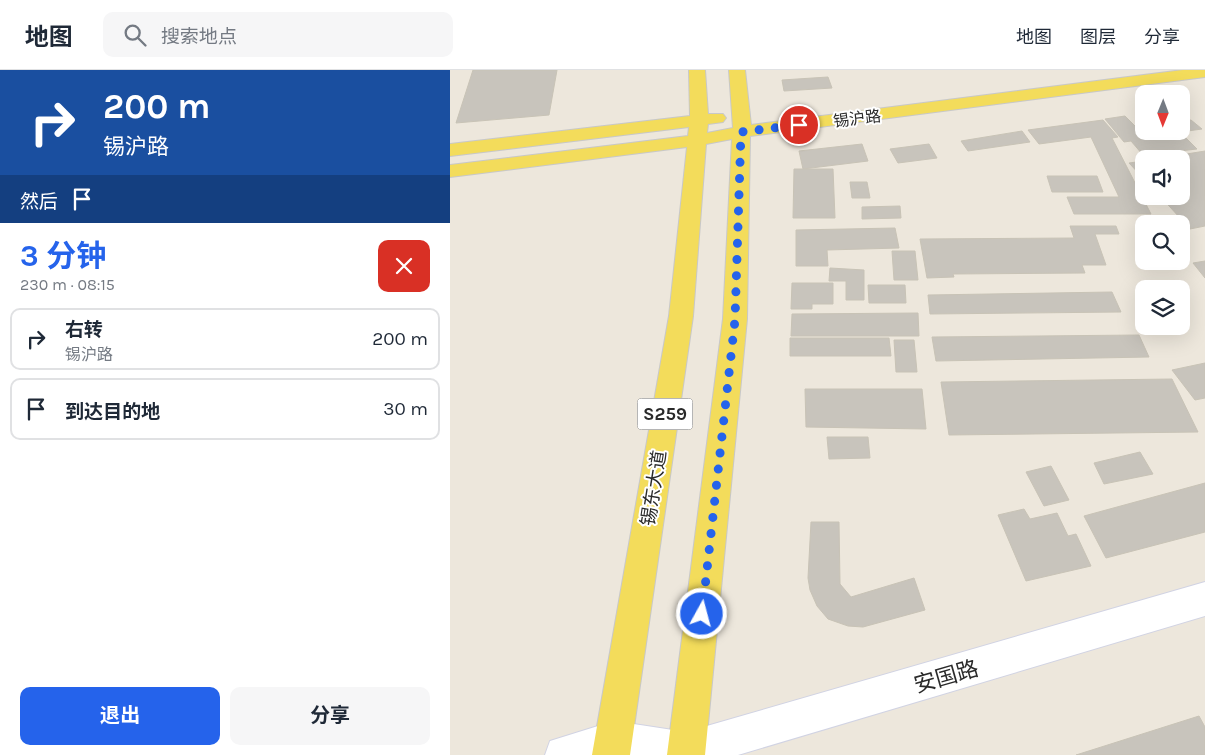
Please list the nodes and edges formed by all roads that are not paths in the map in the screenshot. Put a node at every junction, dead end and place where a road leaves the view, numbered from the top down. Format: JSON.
{"nodes":[{"id":1,"x":697,"y":70,"type":"edge"},
{"id":2,"x":737,"y":70,"type":"edge"},
{"id":3,"x":1108,"y":70,"type":"edge"},
{"id":4,"x":1205,"y":72,"type":"edge"},
{"id":5,"x":742,"y":124,"type":"junction"},
{"id":6,"x":698,"y":130,"type":"junction"},
{"id":7,"x":450,"y":150,"type":"edge"},
{"id":8,"x":450,"y":170,"type":"edge"},
{"id":9,"x":1205,"y":599,"type":"edge"},
{"id":10,"x":612,"y":748,"type":"edge"},
{"id":11,"x":684,"y":754,"type":"edge"},
{"id":12,"x":564,"y":755,"type":"edge"}],
"edges":[{"from":1,"to":6,"type":"main road","name":"锡东大道","number":"S259"},
{"from":2,"to":5,"type":"main road"},
{"from":3,"to":5,"type":"main road","name":"锡沪路"},
{"from":4,"to":5,"type":"main road","name":"锡沪路"},
{"from":5,"to":6,"type":"main road","name":"锡沪路"},
{"from":5,"to":11,"type":"main road"},
{"from":6,"to":7,"type":"main road","name":"锡沪路"},
{"from":6,"to":8,"type":"main road","name":"锡沪路"},
{"from":6,"to":10,"type":"main road","name":"锡东大道","number":"S259"},
{"from":9,"to":11,"type":"street","name":"安国路"},
{"from":10,"to":11,"type":"street","name":"安国路"},
{"from":10,"to":12,"type":"street","name":"安国路"}]}
